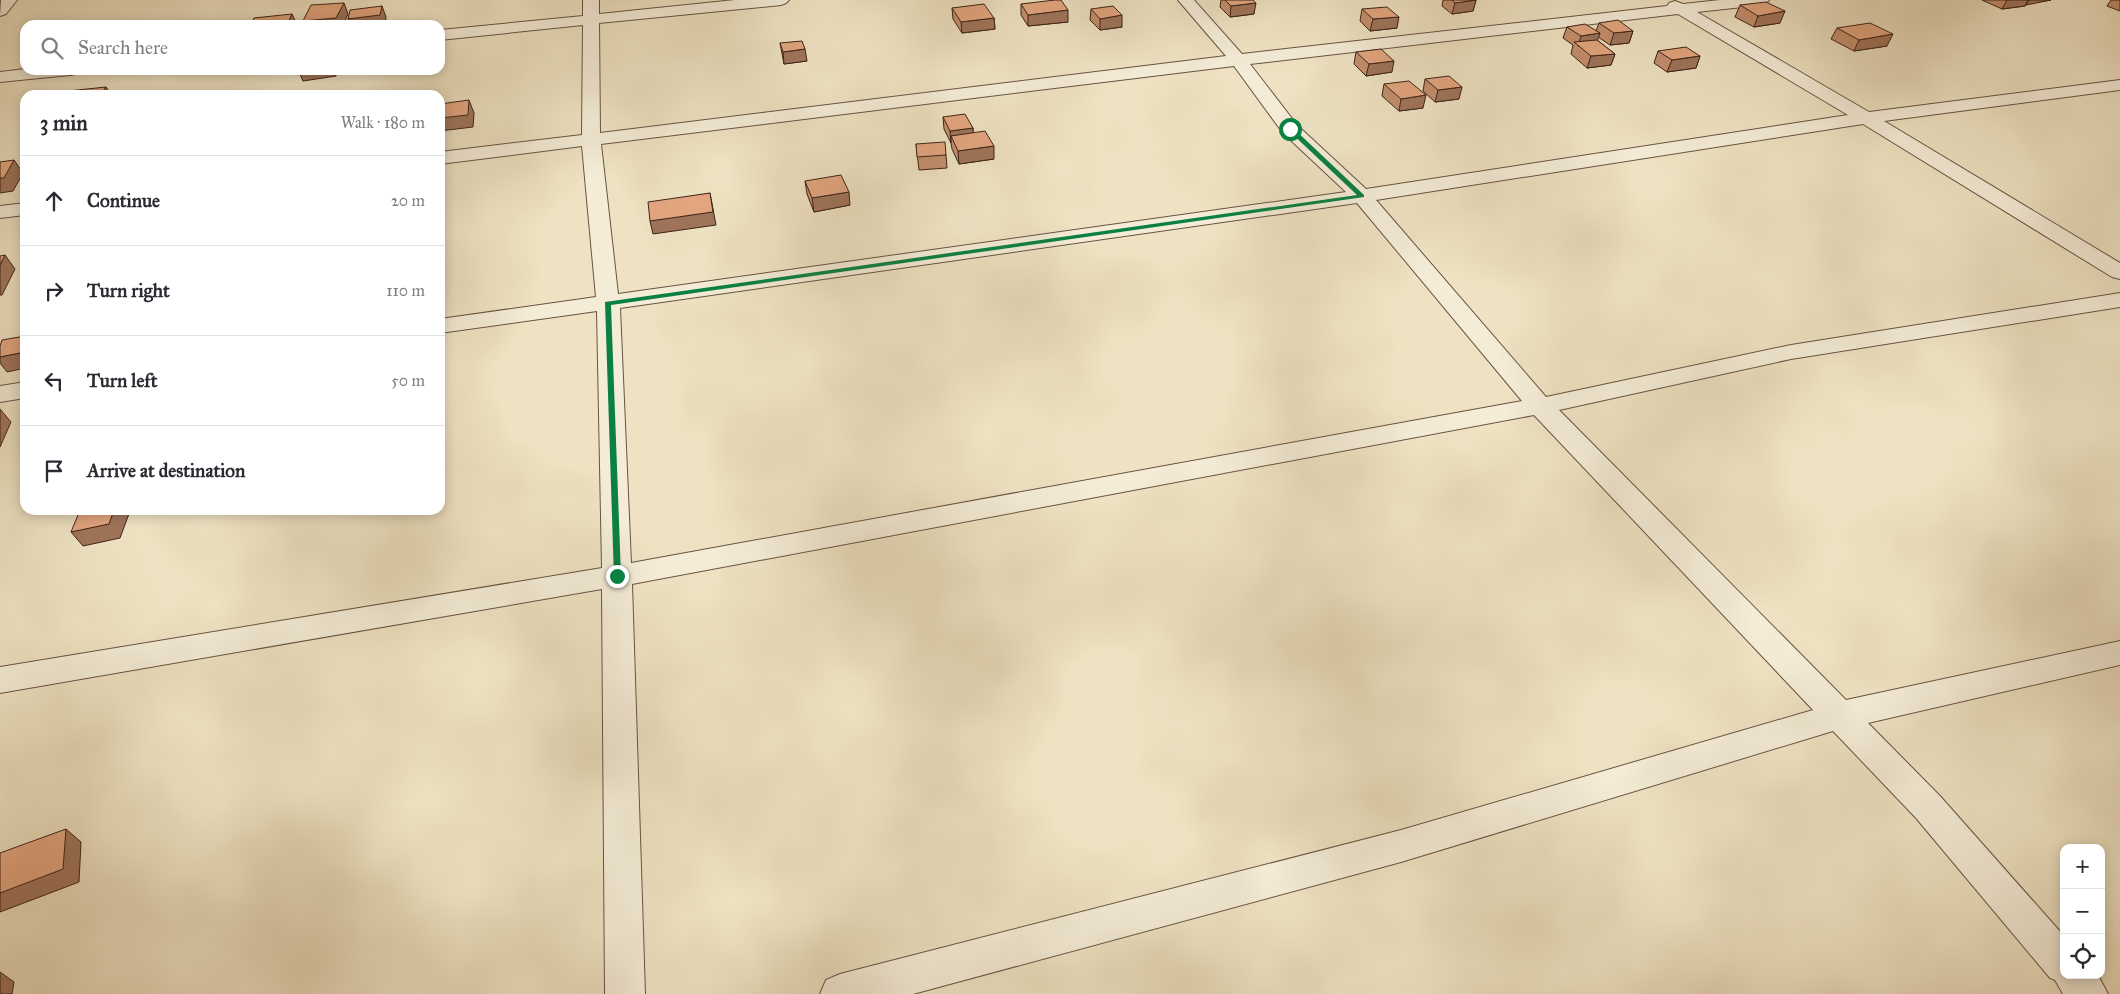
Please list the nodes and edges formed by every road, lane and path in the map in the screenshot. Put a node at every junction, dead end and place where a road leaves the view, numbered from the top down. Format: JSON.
{"nodes":[{"id":1,"x":9,"y":0,"type":"edge"},
{"id":2,"x":781,"y":0,"type":"edge"},
{"id":3,"x":1186,"y":0,"type":"edge"},
{"id":4,"x":1761,"y":0,"type":"edge"},
{"id":5,"x":1672,"y":5,"type":"edge"},
{"id":6,"x":591,"y":10,"type":"edge"},
{"id":7,"x":0,"y":11,"type":"edge"},
{"id":8,"x":445,"y":34,"type":"edge"},
{"id":9,"x":1238,"y":60,"type":"junction"},
{"id":10,"x":20,"y":75,"type":"edge"},
{"id":11,"x":0,"y":77,"type":"edge"},
{"id":12,"x":2120,"y":85,"type":"edge"},
{"id":13,"x":1866,"y":118,"type":"junction"},
{"id":14,"x":591,"y":140,"type":"junction"},
{"id":15,"x":445,"y":157,"type":"edge"},
{"id":16,"x":1362,"y":196,"type":"junction"},
{"id":17,"x":20,"y":210,"type":"edge"},
{"id":18,"x":0,"y":212,"type":"edge"},
{"id":19,"x":2120,"y":272,"type":"edge"},
{"id":20,"x":2120,"y":300,"type":"edge"},
{"id":21,"x":608,"y":303,"type":"junction"},
{"id":22,"x":445,"y":325,"type":"edge"},
{"id":23,"x":20,"y":391,"type":"edge"},
{"id":24,"x":0,"y":394,"type":"edge"},
{"id":25,"x":1540,"y":406,"type":"junction"},
{"id":26,"x":617,"y":576,"type":"junction"},
{"id":27,"x":2120,"y":653,"type":"edge"},
{"id":28,"x":0,"y":680,"type":"edge"},
{"id":29,"x":1841,"y":715,"type":"junction"},
{"id":30,"x":2060,"y":960,"type":"edge"},
{"id":31,"x":2075,"y":979,"type":"edge"},
{"id":32,"x":625,"y":994,"type":"edge"},
{"id":33,"x":840,"y":994,"type":"edge"},
{"id":34,"x":2088,"y":994,"type":"edge"}],
"edges":[{"from":1,"to":7,"type":"street"},
{"from":2,"to":6,"type":"street"},
{"from":3,"to":9,"type":"street"},
{"from":4,"to":5,"type":"street"},
{"from":5,"to":9,"type":"street"},
{"from":5,"to":13,"type":"street"},
{"from":6,"to":8,"type":"street"},
{"from":6,"to":14,"type":"street"},
{"from":9,"to":14,"type":"street"},
{"from":9,"to":16,"type":"street"},
{"from":10,"to":11,"type":"street"},
{"from":12,"to":13,"type":"street"},
{"from":13,"to":16,"type":"street"},
{"from":13,"to":19,"type":"street"},
{"from":14,"to":15,"type":"street"},
{"from":14,"to":21,"type":"street"},
{"from":16,"to":21,"type":"street"},
{"from":16,"to":25,"type":"street"},
{"from":17,"to":18,"type":"street"},
{"from":20,"to":25,"type":"street"},
{"from":21,"to":22,"type":"street"},
{"from":21,"to":26,"type":"street"},
{"from":23,"to":24,"type":"street"},
{"from":25,"to":26,"type":"street"},
{"from":25,"to":29,"type":"street"},
{"from":26,"to":28,"type":"street"},
{"from":26,"to":32,"type":"street"},
{"from":27,"to":29,"type":"street"},
{"from":29,"to":30,"type":"street"},
{"from":29,"to":33,"type":"street"},
{"from":31,"to":34,"type":"street"}]}
